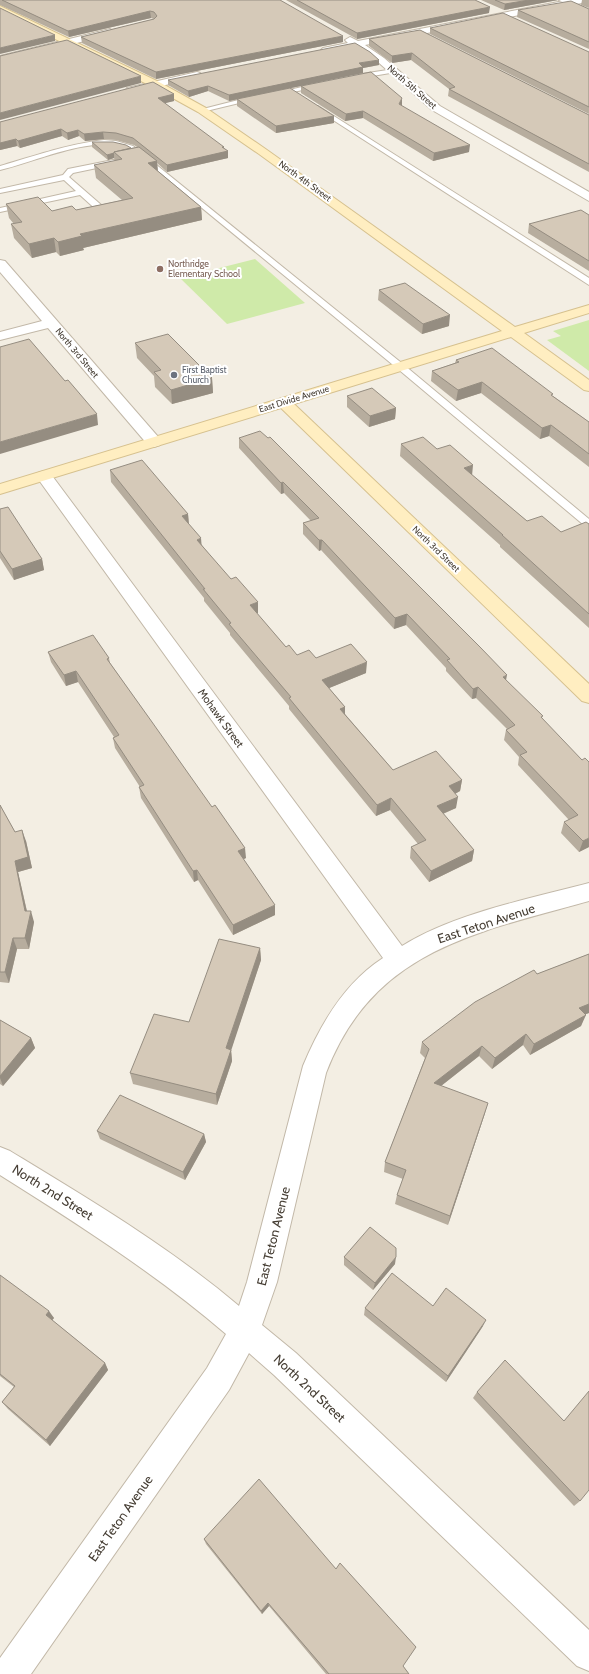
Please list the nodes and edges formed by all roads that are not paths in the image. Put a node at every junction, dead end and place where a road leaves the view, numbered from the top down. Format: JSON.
{"nodes":[{"id":1,"x":582,"y":0,"type":"edge"},
{"id":2,"x":565,"y":1,"type":"edge"},
{"id":3,"x":2,"y":4,"type":"edge"},
{"id":4,"x":490,"y":9,"type":"edge"},
{"id":5,"x":589,"y":12,"type":"edge"},
{"id":6,"x":503,"y":15,"type":"junction"},
{"id":7,"x":517,"y":22,"type":"edge"},
{"id":8,"x":121,"y":29,"type":"edge"},
{"id":9,"x":419,"y":32,"type":"junction"},
{"id":10,"x":343,"y":36,"type":"edge"},
{"id":11,"x":433,"y":39,"type":"edge"},
{"id":12,"x":69,"y":42,"type":"junction"},
{"id":13,"x":356,"y":44,"type":"junction"},
{"id":14,"x":317,"y":51,"type":"edge"},
{"id":15,"x":0,"y":59,"type":"edge"},
{"id":16,"x":394,"y":71,"type":"junction"},
{"id":17,"x":208,"y":73,"type":"edge"},
{"id":18,"x":347,"y":79,"type":"edge"},
{"id":19,"x":326,"y":83,"type":"edge"},
{"id":20,"x":155,"y":84,"type":"junction"},
{"id":21,"x":291,"y":91,"type":"junction"},
{"id":22,"x":124,"y":92,"type":"edge"},
{"id":23,"x":269,"y":95,"type":"edge"},
{"id":24,"x":262,"y":97,"type":"edge"},
{"id":25,"x":202,"y":110,"type":"junction"},
{"id":26,"x":121,"y":160,"type":"edge"},
{"id":27,"x":0,"y":168,"type":"edge"},
{"id":28,"x":65,"y":177,"type":"junction"},
{"id":29,"x":0,"y":191,"type":"edge"},
{"id":30,"x":82,"y":192,"type":"junction"},
{"id":31,"x":589,"y":197,"type":"edge"},
{"id":32,"x":0,"y":210,"type":"edge"},
{"id":33,"x":104,"y":212,"type":"edge"},
{"id":34,"x":0,"y":264,"type":"edge"},
{"id":35,"x":589,"y":282,"type":"edge"},
{"id":36,"x":589,"y":309,"type":"edge"},
{"id":37,"x":52,"y":323,"type":"junction"},
{"id":38,"x":513,"y":332,"type":"junction"},
{"id":39,"x":0,"y":336,"type":"edge"},
{"id":40,"x":401,"y":367,"type":"junction"},
{"id":41,"x":589,"y":387,"type":"edge"},
{"id":42,"x":284,"y":402,"type":"junction"},
{"id":43,"x":154,"y":442,"type":"junction"},
{"id":44,"x":44,"y":476,"type":"junction"},
{"id":45,"x":0,"y":489,"type":"edge"},
{"id":46,"x":589,"y":524,"type":"edge"},
{"id":47,"x":589,"y":696,"type":"edge"},
{"id":48,"x":589,"y":892,"type":"edge"},
{"id":49,"x":398,"y":960,"type":"junction"},
{"id":50,"x":0,"y":1160,"type":"edge"},
{"id":51,"x":245,"y":1330,"type":"junction"},
{"id":52,"x":589,"y":1654,"type":"edge"},
{"id":53,"x":10,"y":1674,"type":"edge"}],
"edges":[{"from":1,"to":2,"type":"street"},
{"from":2,"to":5,"type":"lane"},
{"from":2,"to":6,"type":"street"},
{"from":3,"to":12,"type":"street","name":"North 4th Street"},
{"from":4,"to":6,"type":"street"},
{"from":6,"to":7,"type":"street"},
{"from":6,"to":9,"type":"street"},
{"from":8,"to":12,"type":"street"},
{"from":9,"to":11,"type":"lane"},
{"from":9,"to":13,"type":"street"},
{"from":10,"to":13,"type":"street","name":"North 5th Street"},
{"from":12,"to":15,"type":"street"},
{"from":12,"to":20,"type":"street","name":"North 4th Street"},
{"from":13,"to":14,"type":"street"},
{"from":13,"to":16,"type":"street","name":"North 5th Street"},
{"from":16,"to":18,"type":"lane"},
{"from":16,"to":31,"type":"street","name":"North 5th Street"},
{"from":17,"to":20,"type":"street"},
{"from":19,"to":21,"type":"lane"},
{"from":20,"to":22,"type":"street"},
{"from":20,"to":25,"type":"street","name":"North 4th Street"},
{"from":21,"to":23,"type":"lane"},
{"from":21,"to":35,"type":"lane"},
{"from":24,"to":25,"type":"lane"},
{"from":25,"to":38,"type":"street","name":"North 4th Street"},
{"from":26,"to":28,"type":"lane"},
{"from":27,"to":40,"type":"lane"},
{"from":28,"to":29,"type":"lane"},
{"from":28,"to":30,"type":"lane"},
{"from":30,"to":32,"type":"lane"},
{"from":30,"to":33,"type":"lane"},
{"from":34,"to":37,"type":"street","name":"North 3rd Street"},
{"from":36,"to":38,"type":"street","name":"East Divide Avenue"},
{"from":37,"to":39,"type":"street"},
{"from":37,"to":43,"type":"street","name":"North 3rd Street"},
{"from":38,"to":40,"type":"street","name":"East Divide Avenue"},
{"from":38,"to":41,"type":"street","name":"North 4th Street"},
{"from":40,"to":42,"type":"street","name":"East Divide Avenue"},
{"from":40,"to":46,"type":"lane"},
{"from":42,"to":43,"type":"street","name":"East Divide Avenue"},
{"from":42,"to":47,"type":"street","name":"North 3rd Street"},
{"from":43,"to":44,"type":"street","name":"East Divide Avenue"},
{"from":44,"to":45,"type":"street","name":"East Divide Avenue"},
{"from":44,"to":49,"type":"street","name":"Mohawk Street"},
{"from":48,"to":49,"type":"street","name":"East Teton Avenue"},
{"from":49,"to":51,"type":"street","name":"East Teton Avenue"},
{"from":50,"to":51,"type":"street","name":"North 2nd Street"},
{"from":51,"to":52,"type":"street","name":"North 2nd Street"},
{"from":51,"to":53,"type":"street","name":"East Teton Avenue"}]}
